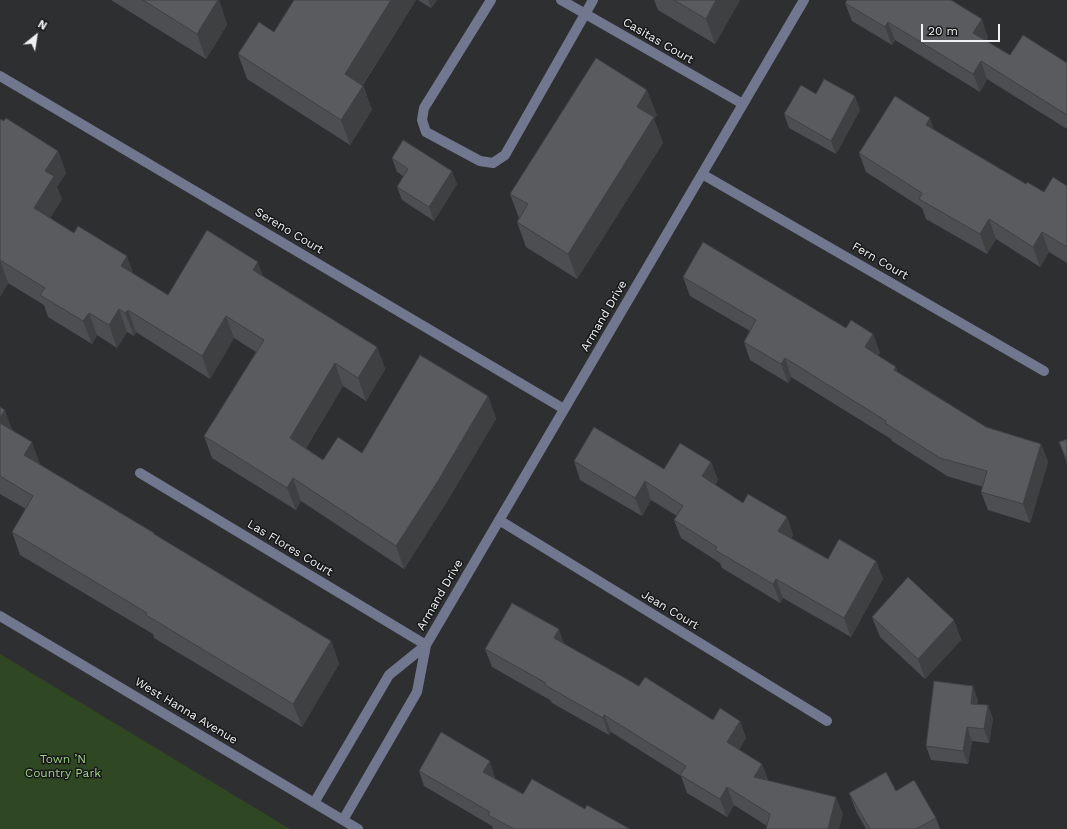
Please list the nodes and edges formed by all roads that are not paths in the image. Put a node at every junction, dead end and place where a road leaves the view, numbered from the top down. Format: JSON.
{"nodes":[{"id":1,"x":490,"y":0,"type":"edge"},
{"id":2,"x":561,"y":0,"type":"edge"},
{"id":3,"x":593,"y":0,"type":"edge"},
{"id":4,"x":804,"y":0,"type":"edge"},
{"id":5,"x":585,"y":14,"type":"junction"},
{"id":6,"x":0,"y":76,"type":"edge"},
{"id":7,"x":743,"y":104,"type":"junction"},
{"id":8,"x":702,"y":174,"type":"junction"},
{"id":9,"x":1044,"y":371,"type":"dead end"},
{"id":10,"x":564,"y":409,"type":"junction"},
{"id":11,"x":140,"y":473,"type":"dead end"},
{"id":12,"x":499,"y":520,"type":"junction"},
{"id":13,"x":0,"y":616,"type":"edge"},
{"id":14,"x":426,"y":645,"type":"junction"},
{"id":15,"x":827,"y":721,"type":"dead end"},
{"id":16,"x":314,"y":803,"type":"junction"},
{"id":17,"x":343,"y":820,"type":"junction"},
{"id":18,"x":358,"y":829,"type":"edge"}],
"edges":[{"from":1,"to":5,"type":"street"},
{"from":2,"to":5,"type":"street","name":"Casitas Court"},
{"from":3,"to":5,"type":"street"},
{"from":4,"to":7,"type":"street","name":"Armand Drive"},
{"from":5,"to":7,"type":"street","name":"Casitas Court"},
{"from":6,"to":10,"type":"street","name":"Sereno Court"},
{"from":7,"to":8,"type":"street","name":"Armand Drive"},
{"from":8,"to":9,"type":"street","name":"Fern Court"},
{"from":8,"to":10,"type":"street","name":"Armand Drive"},
{"from":10,"to":12,"type":"street","name":"Armand Drive"},
{"from":11,"to":14,"type":"street","name":"Las Flores Court"},
{"from":12,"to":14,"type":"street","name":"Armand Drive"},
{"from":12,"to":15,"type":"street","name":"Jean Court"},
{"from":13,"to":16,"type":"street","name":"West Hanna Avenue"},
{"from":14,"to":16,"type":"street","name":"Armand Drive"},
{"from":14,"to":17,"type":"street","name":"Armand Drive"},
{"from":16,"to":17,"type":"street","name":"West Hanna Avenue"},
{"from":17,"to":18,"type":"street","name":"West Hanna Avenue"}]}
